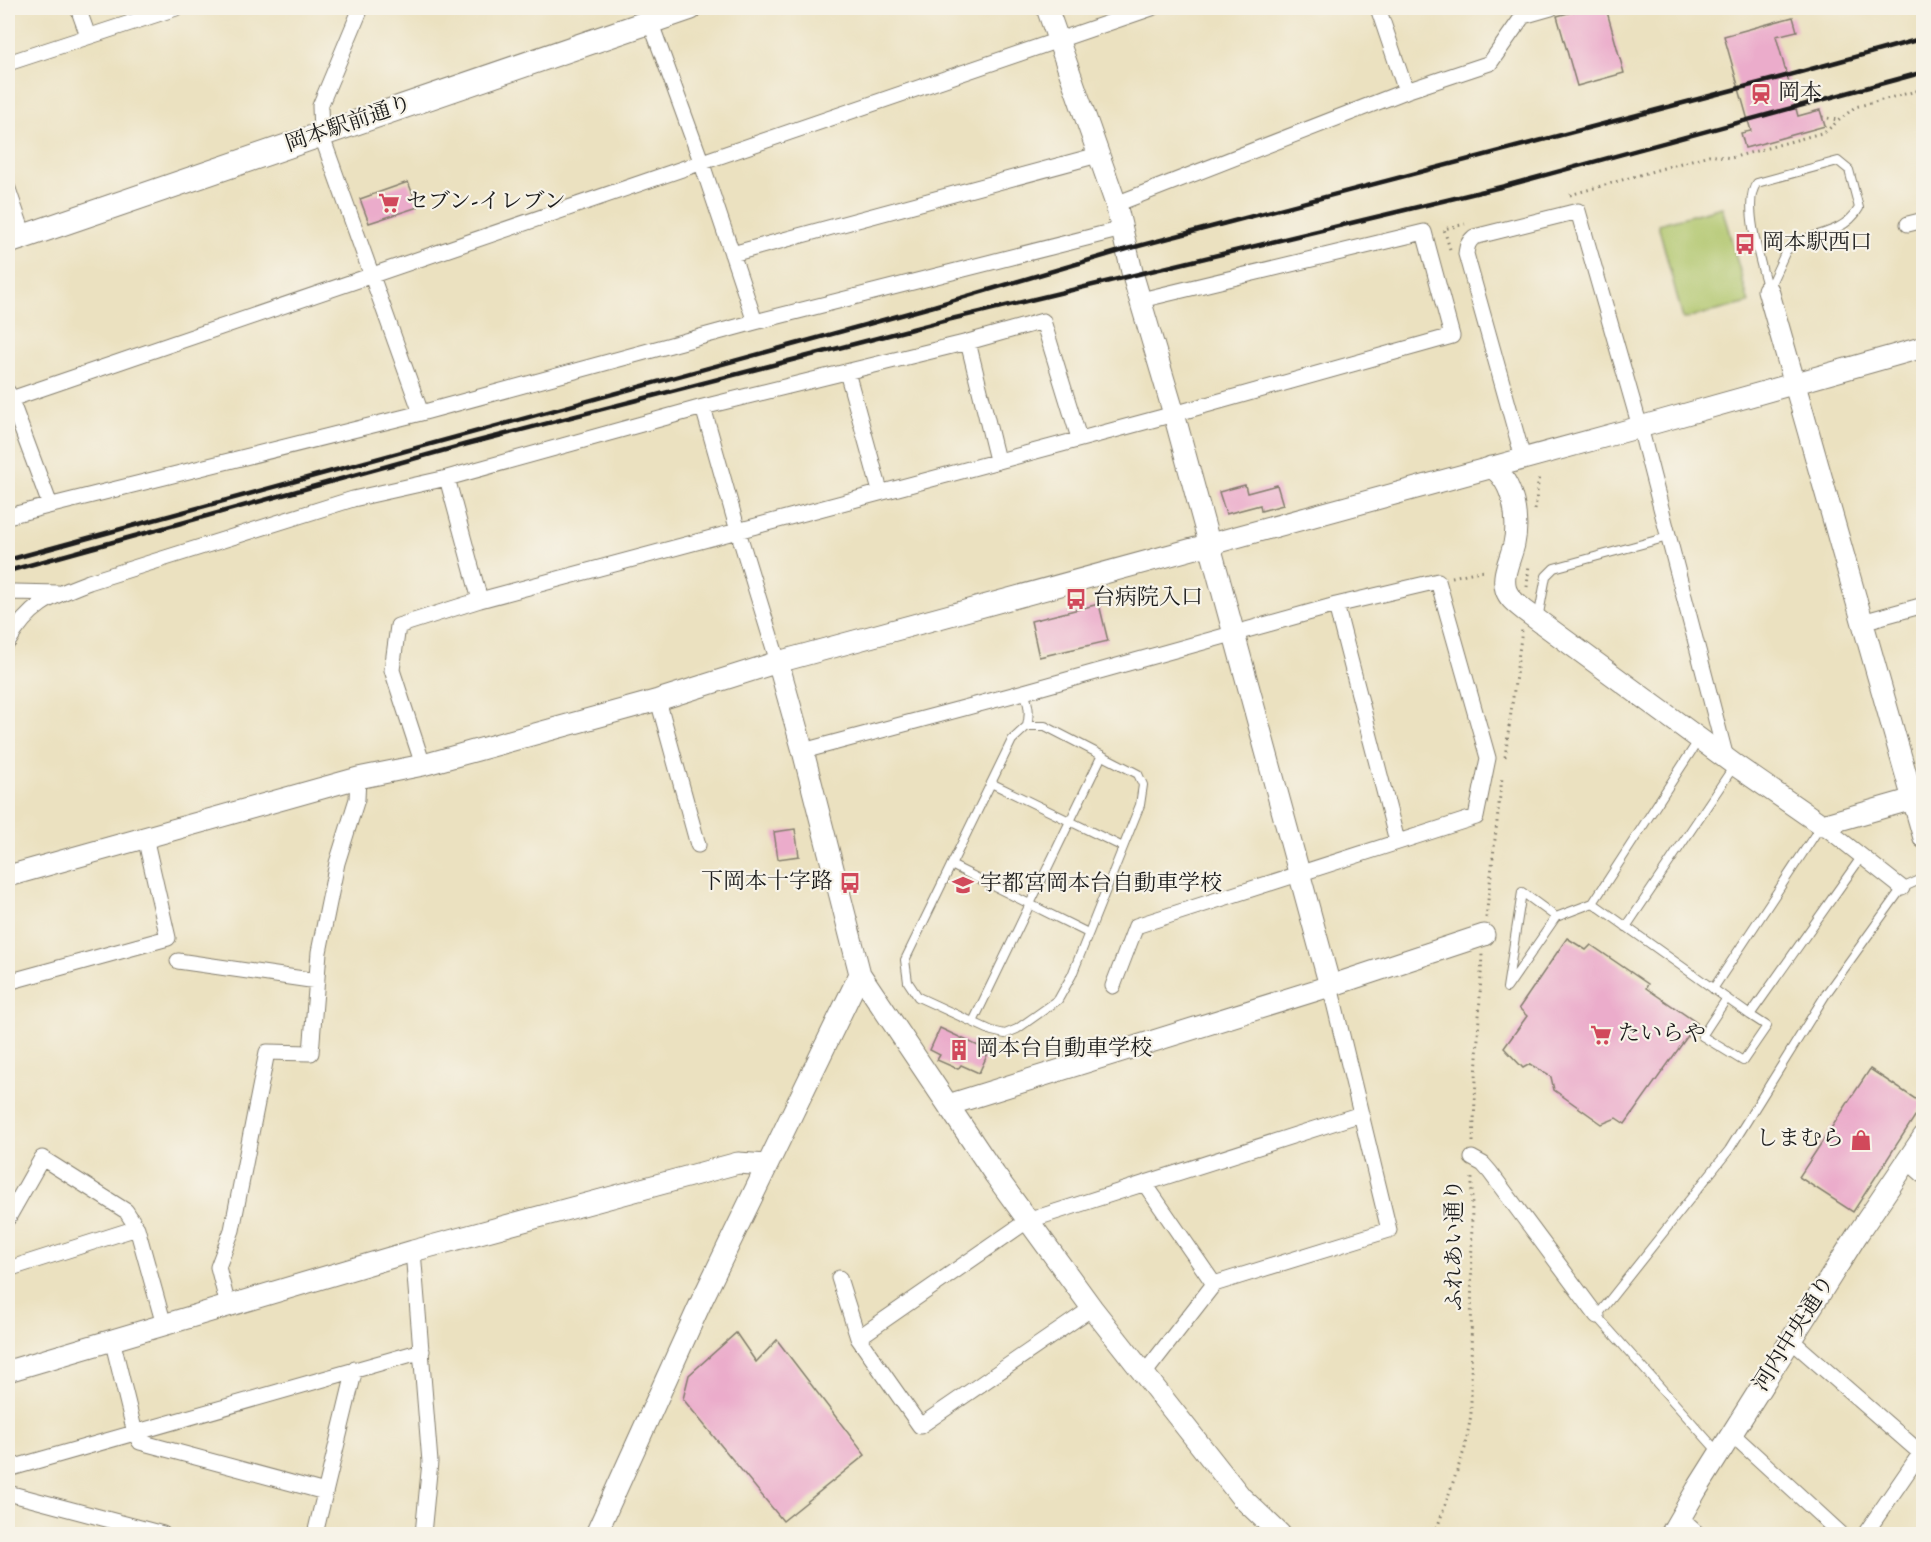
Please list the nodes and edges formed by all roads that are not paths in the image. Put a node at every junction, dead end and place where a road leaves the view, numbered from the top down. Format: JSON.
{"nodes":[{"id":1,"x":78,"y":8,"type":"edge"},
{"id":2,"x":176,"y":8,"type":"edge"},
{"id":3,"x":361,"y":8,"type":"edge"},
{"id":4,"x":690,"y":8,"type":"edge"},
{"id":5,"x":1047,"y":8,"type":"edge"},
{"id":6,"x":1152,"y":8,"type":"edge"},
{"id":7,"x":1378,"y":8,"type":"edge"},
{"id":8,"x":1551,"y":8,"type":"edge"},
{"id":9,"x":647,"y":14,"type":"edge"},
{"id":10,"x":88,"y":36,"type":"junction"},
{"id":11,"x":1058,"y":41,"type":"junction"},
{"id":12,"x":8,"y":63,"type":"edge"},
{"id":13,"x":1406,"y":91,"type":"junction"},
{"id":14,"x":321,"y":134,"type":"junction"},
{"id":15,"x":1098,"y":155,"type":"junction"},
{"id":16,"x":701,"y":162,"type":"junction"},
{"id":17,"x":8,"y":189,"type":"edge"},
{"id":18,"x":1116,"y":204,"type":"junction"},
{"id":19,"x":1923,"y":220,"type":"edge"},
{"id":20,"x":1908,"y":224,"type":"dead end"},
{"id":21,"x":1122,"y":229,"type":"junction"},
{"id":22,"x":16,"y":239,"type":"edge"},
{"id":23,"x":732,"y":254,"type":"junction"},
{"id":24,"x":371,"y":275,"type":"junction"},
{"id":25,"x":1768,"y":290,"type":"junction"},
{"id":26,"x":1141,"y":300,"type":"junction"},
{"id":27,"x":755,"y":322,"type":"junction"},
{"id":28,"x":968,"y":342,"type":"junction"},
{"id":29,"x":1923,"y":347,"type":"edge"},
{"id":30,"x":847,"y":372,"type":"junction"},
{"id":31,"x":1793,"y":384,"type":"junction"},
{"id":32,"x":8,"y":397,"type":"edge"},
{"id":33,"x":703,"y":407,"type":"junction"},
{"id":34,"x":421,"y":413,"type":"junction"},
{"id":35,"x":1174,"y":414,"type":"junction"},
{"id":36,"x":1640,"y":427,"type":"junction"},
{"id":37,"x":1078,"y":438,"type":"junction"},
{"id":38,"x":1523,"y":458,"type":"junction"},
{"id":39,"x":997,"y":460,"type":"junction"},
{"id":40,"x":1491,"y":467,"type":"junction"},
{"id":41,"x":447,"y":478,"type":"junction"},
{"id":42,"x":880,"y":491,"type":"junction"},
{"id":43,"x":50,"y":505,"type":"junction"},
{"id":44,"x":8,"y":516,"type":"edge"},
{"id":45,"x":738,"y":531,"type":"junction"},
{"id":46,"x":1668,"y":537,"type":"junction"},
{"id":47,"x":1208,"y":545,"type":"junction"},
{"id":48,"x":60,"y":593,"type":"junction"},
{"id":49,"x":8,"y":594,"type":"edge"},
{"id":50,"x":480,"y":600,"type":"junction"},
{"id":51,"x":1336,"y":605,"type":"junction"},
{"id":52,"x":1923,"y":606,"type":"edge"},
{"id":53,"x":1538,"y":620,"type":"junction"},
{"id":54,"x":1862,"y":622,"type":"junction"},
{"id":55,"x":1235,"y":634,"type":"junction"},
{"id":56,"x":8,"y":642,"type":"edge"},
{"id":57,"x":778,"y":662,"type":"junction"},
{"id":58,"x":1024,"y":692,"type":"junction"},
{"id":59,"x":658,"y":700,"type":"junction"},
{"id":60,"x":1027,"y":726,"type":"junction"},
{"id":61,"x":1699,"y":739,"type":"junction"},
{"id":62,"x":803,"y":751,"type":"junction"},
{"id":63,"x":1101,"y":755,"type":"junction"},
{"id":64,"x":1730,"y":761,"type":"junction"},
{"id":65,"x":423,"y":765,"type":"junction"},
{"id":66,"x":358,"y":778,"type":"junction"},
{"id":67,"x":991,"y":783,"type":"junction"},
{"id":68,"x":1913,"y":799,"type":"junction"},
{"id":69,"x":1070,"y":821,"type":"junction"},
{"id":70,"x":1822,"y":825,"type":"junction"},
{"id":71,"x":145,"y":837,"type":"junction"},
{"id":72,"x":1923,"y":838,"type":"edge"},
{"id":73,"x":1397,"y":841,"type":"junction"},
{"id":74,"x":699,"y":845,"type":"dead end"},
{"id":75,"x":1123,"y":847,"type":"junction"},
{"id":76,"x":1862,"y":856,"type":"junction"},
{"id":77,"x":951,"y":865,"type":"junction"},
{"id":78,"x":1299,"y":873,"type":"junction"},
{"id":79,"x":8,"y":876,"type":"edge"},
{"id":80,"x":1923,"y":878,"type":"edge"},
{"id":81,"x":1902,"y":888,"type":"junction"},
{"id":82,"x":1593,"y":903,"type":"junction"},
{"id":83,"x":1030,"y":904,"type":"junction"},
{"id":84,"x":1556,"y":917,"type":"junction"},
{"id":85,"x":1626,"y":927,"type":"junction"},
{"id":86,"x":1088,"y":933,"type":"junction"},
{"id":87,"x":1483,"y":943,"type":"road end"},
{"id":88,"x":178,"y":961,"type":"dead end"},
{"id":89,"x":860,"y":974,"type":"junction"},
{"id":90,"x":317,"y":981,"type":"junction"},
{"id":91,"x":8,"y":982,"type":"edge"},
{"id":92,"x":1113,"y":986,"type":"dead end"},
{"id":93,"x":1329,"y":986,"type":"junction"},
{"id":94,"x":1713,"y":989,"type":"junction"},
{"id":95,"x":1727,"y":998,"type":"junction"},
{"id":96,"x":1750,"y":1015,"type":"junction"},
{"id":97,"x":973,"y":1022,"type":"junction"},
{"id":98,"x":948,"y":1105,"type":"junction"},
{"id":99,"x":1361,"y":1114,"type":"junction"},
{"id":100,"x":1923,"y":1136,"type":"edge"},
{"id":101,"x":1472,"y":1158,"type":"road end"},
{"id":102,"x":1907,"y":1161,"type":"junction"},
{"id":103,"x":767,"y":1165,"type":"junction"},
{"id":104,"x":1923,"y":1176,"type":"edge"},
{"id":105,"x":1145,"y":1184,"type":"junction"},
{"id":106,"x":8,"y":1214,"type":"edge"},
{"id":107,"x":1027,"y":1221,"type":"junction"},
{"id":108,"x":137,"y":1228,"type":"junction"},
{"id":109,"x":413,"y":1251,"type":"junction"},
{"id":110,"x":8,"y":1269,"type":"edge"},
{"id":111,"x":839,"y":1278,"type":"dead end"},
{"id":112,"x":1214,"y":1284,"type":"junction"},
{"id":113,"x":228,"y":1306,"type":"junction"},
{"id":114,"x":1092,"y":1308,"type":"junction"},
{"id":115,"x":1597,"y":1316,"type":"junction"},
{"id":116,"x":164,"y":1325,"type":"junction"},
{"id":117,"x":858,"y":1338,"type":"junction"},
{"id":118,"x":112,"y":1339,"type":"junction"},
{"id":119,"x":1791,"y":1340,"type":"junction"},
{"id":120,"x":422,"y":1351,"type":"junction"},
{"id":121,"x":355,"y":1369,"type":"junction"},
{"id":122,"x":8,"y":1371,"type":"edge"},
{"id":123,"x":1144,"y":1374,"type":"junction"},
{"id":124,"x":135,"y":1433,"type":"junction"},
{"id":125,"x":1732,"y":1434,"type":"junction"},
{"id":126,"x":1922,"y":1452,"type":"edge"},
{"id":127,"x":1720,"y":1454,"type":"junction"},
{"id":128,"x":8,"y":1469,"type":"edge"},
{"id":129,"x":325,"y":1492,"type":"junction"},
{"id":130,"x":8,"y":1493,"type":"edge"},
{"id":131,"x":1675,"y":1526,"type":"edge"},
{"id":132,"x":163,"y":1534,"type":"edge"},
{"id":133,"x":315,"y":1534,"type":"edge"},
{"id":134,"x":423,"y":1534,"type":"edge"},
{"id":135,"x":596,"y":1534,"type":"edge"},
{"id":136,"x":1280,"y":1534,"type":"edge"},
{"id":137,"x":1698,"y":1534,"type":"edge"},
{"id":138,"x":1841,"y":1534,"type":"edge"},
{"id":139,"x":1865,"y":1534,"type":"edge"}],
"edges":[{"from":1,"to":10,"type":"street"},
{"from":2,"to":10,"type":"street"},
{"from":3,"to":14,"type":"street"},
{"from":4,"to":9,"type":"main road","name":"岡本駅前通り"},
{"from":5,"to":11,"type":"street"},
{"from":6,"to":11,"type":"street"},
{"from":7,"to":13,"type":"street"},
{"from":8,"to":13,"type":"street"},
{"from":9,"to":14,"type":"main road","name":"岡本駅前通り"},
{"from":9,"to":16,"type":"street"},
{"from":10,"to":12,"type":"street"},
{"from":11,"to":15,"type":"street"},
{"from":11,"to":16,"type":"street"},
{"from":13,"to":18,"type":"street"},
{"from":14,"to":22,"type":"main road","name":"岡本駅前通り"},
{"from":14,"to":24,"type":"street"},
{"from":15,"to":18,"type":"street"},
{"from":15,"to":23,"type":"street"},
{"from":16,"to":23,"type":"street"},
{"from":16,"to":24,"type":"street"},
{"from":17,"to":22,"type":"street"},
{"from":18,"to":21,"type":"street"},
{"from":19,"to":20,"type":"street"},
{"from":21,"to":26,"type":"street"},
{"from":21,"to":27,"type":"street"},
{"from":23,"to":27,"type":"street"},
{"from":24,"to":32,"type":"street"},
{"from":24,"to":34,"type":"street"},
{"from":25,"to":25,"type":"lane"},
{"from":25,"to":31,"type":"street"},
{"from":26,"to":35,"type":"street"},
{"from":26,"to":35,"type":"street"},
{"from":27,"to":34,"type":"street"},
{"from":28,"to":30,"type":"street"},
{"from":28,"to":37,"type":"street"},
{"from":28,"to":39,"type":"street"},
{"from":29,"to":31,"type":"street"},
{"from":30,"to":33,"type":"street"},
{"from":30,"to":42,"type":"street"},
{"from":31,"to":36,"type":"street"},
{"from":31,"to":54,"type":"street"},
{"from":32,"to":43,"type":"street"},
{"from":33,"to":41,"type":"street"},
{"from":33,"to":45,"type":"street"},
{"from":34,"to":43,"type":"street"},
{"from":35,"to":37,"type":"street"},
{"from":35,"to":47,"type":"street"},
{"from":36,"to":38,"type":"street"},
{"from":36,"to":38,"type":"street"},
{"from":36,"to":46,"type":"street"},
{"from":37,"to":39,"type":"street"},
{"from":38,"to":40,"type":"street"},
{"from":39,"to":42,"type":"street"},
{"from":40,"to":47,"type":"street"},
{"from":40,"to":53,"type":"street"},
{"from":41,"to":48,"type":"street"},
{"from":41,"to":50,"type":"street"},
{"from":42,"to":45,"type":"street"},
{"from":43,"to":44,"type":"street"},
{"from":45,"to":50,"type":"street"},
{"from":45,"to":57,"type":"street"},
{"from":46,"to":53,"type":"lane"},
{"from":46,"to":64,"type":"street"},
{"from":47,"to":55,"type":"street"},
{"from":47,"to":57,"type":"street"},
{"from":48,"to":49,"type":"street"},
{"from":48,"to":56,"type":"street"},
{"from":50,"to":65,"type":"street"},
{"from":51,"to":55,"type":"street"},
{"from":51,"to":73,"type":"street"},
{"from":51,"to":73,"type":"street"},
{"from":52,"to":54,"type":"street"},
{"from":53,"to":61,"type":"street"},
{"from":54,"to":68,"type":"street"},
{"from":55,"to":58,"type":"street"},
{"from":55,"to":78,"type":"street"},
{"from":57,"to":59,"type":"street"},
{"from":57,"to":62,"type":"street"},
{"from":58,"to":60,"type":"lane"},
{"from":58,"to":62,"type":"street"},
{"from":59,"to":65,"type":"street"},
{"from":59,"to":74,"type":"street"},
{"from":60,"to":63,"type":"lane"},
{"from":60,"to":67,"type":"lane"},
{"from":61,"to":64,"type":"street"},
{"from":61,"to":82,"type":"lane"},
{"from":62,"to":89,"type":"street"},
{"from":63,"to":69,"type":"lane"},
{"from":63,"to":75,"type":"lane"},
{"from":64,"to":70,"type":"street"},
{"from":64,"to":85,"type":"lane"},
{"from":65,"to":66,"type":"street"},
{"from":66,"to":71,"type":"street"},
{"from":66,"to":90,"type":"street"},
{"from":67,"to":69,"type":"lane"},
{"from":67,"to":77,"type":"lane"},
{"from":68,"to":70,"type":"street"},
{"from":68,"to":72,"type":"street"},
{"from":69,"to":75,"type":"lane"},
{"from":69,"to":83,"type":"lane"},
{"from":70,"to":76,"type":"street"},
{"from":70,"to":94,"type":"lane"},
{"from":71,"to":79,"type":"street"},
{"from":71,"to":91,"type":"street"},
{"from":73,"to":78,"type":"street"},
{"from":75,"to":86,"type":"lane"},
{"from":76,"to":81,"type":"street"},
{"from":76,"to":96,"type":"lane"},
{"from":77,"to":83,"type":"lane"},
{"from":77,"to":97,"type":"lane"},
{"from":78,"to":92,"type":"street"},
{"from":78,"to":93,"type":"street"},
{"from":80,"to":81,"type":"lane"},
{"from":81,"to":115,"type":"lane"},
{"from":82,"to":84,"type":"lane"},
{"from":82,"to":85,"type":"lane"},
{"from":83,"to":86,"type":"lane"},
{"from":83,"to":97,"type":"lane"},
{"from":84,"to":84,"type":"lane"},
{"from":85,"to":94,"type":"lane"},
{"from":86,"to":97,"type":"lane"},
{"from":87,"to":93,"type":"street"},
{"from":88,"to":90,"type":"street"},
{"from":89,"to":98,"type":"street"},
{"from":89,"to":103,"type":"street"},
{"from":90,"to":113,"type":"street"},
{"from":93,"to":98,"type":"street"},
{"from":93,"to":99,"type":"street"},
{"from":94,"to":95,"type":"lane"},
{"from":95,"to":96,"type":"lane"},
{"from":95,"to":96,"type":"lane"},
{"from":98,"to":107,"type":"street"},
{"from":99,"to":105,"type":"street"},
{"from":99,"to":112,"type":"street"},
{"from":100,"to":102,"type":"street","name":"河内中央通り"},
{"from":101,"to":115,"type":"street"},
{"from":102,"to":104,"type":"street"},
{"from":102,"to":119,"type":"street","name":"河内中央通り"},
{"from":103,"to":109,"type":"street"},
{"from":103,"to":135,"type":"street"},
{"from":105,"to":107,"type":"street"},
{"from":105,"to":112,"type":"street"},
{"from":106,"to":108,"type":"street"},
{"from":107,"to":114,"type":"street"},
{"from":107,"to":117,"type":"street"},
{"from":108,"to":110,"type":"street"},
{"from":108,"to":116,"type":"street"},
{"from":109,"to":113,"type":"street"},
{"from":109,"to":120,"type":"street"},
{"from":111,"to":117,"type":"street"},
{"from":112,"to":123,"type":"street"},
{"from":113,"to":116,"type":"street"},
{"from":114,"to":117,"type":"street"},
{"from":114,"to":123,"type":"street"},
{"from":115,"to":127,"type":"lane"},
{"from":116,"to":118,"type":"street"},
{"from":118,"to":122,"type":"street"},
{"from":118,"to":124,"type":"street"},
{"from":119,"to":125,"type":"street","name":"河内中央通り"},
{"from":119,"to":126,"type":"street"},
{"from":120,"to":121,"type":"street"},
{"from":120,"to":134,"type":"street"},
{"from":121,"to":124,"type":"street"},
{"from":121,"to":129,"type":"street"},
{"from":123,"to":136,"type":"street"},
{"from":124,"to":128,"type":"street"},
{"from":124,"to":129,"type":"street"},
{"from":125,"to":127,"type":"street","name":"河内中央通り"},
{"from":125,"to":138,"type":"street"},
{"from":126,"to":139,"type":"street"},
{"from":127,"to":131,"type":"street","name":"河内中央通り"},
{"from":129,"to":133,"type":"street"},
{"from":130,"to":132,"type":"street"},
{"from":131,"to":137,"type":"street"}]}
